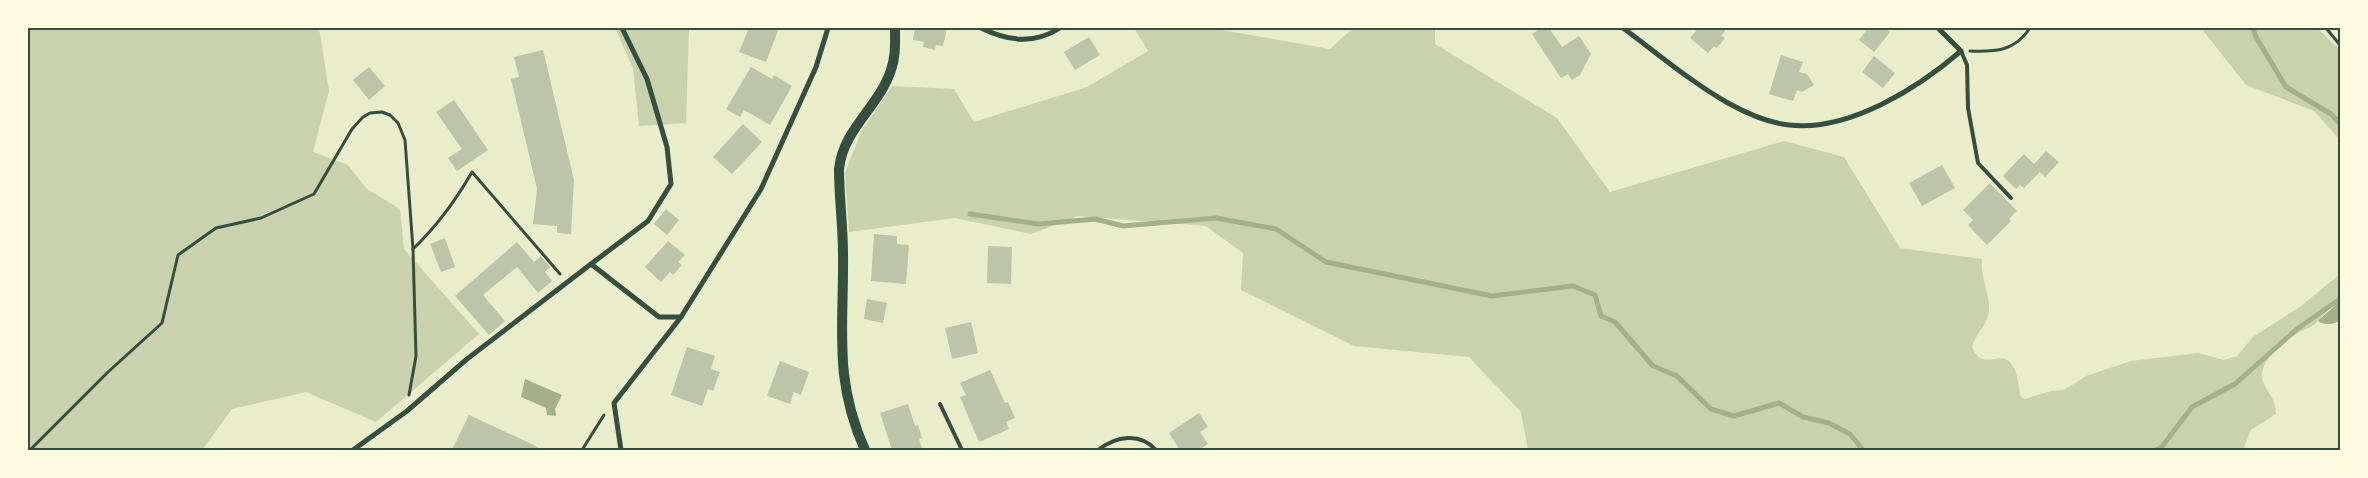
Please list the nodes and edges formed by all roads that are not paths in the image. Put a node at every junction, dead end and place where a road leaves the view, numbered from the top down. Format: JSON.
{"nodes":[{"id":1,"x":622,"y":28,"type":"edge"},
{"id":2,"x":828,"y":28,"type":"edge"},
{"id":3,"x":895,"y":28,"type":"edge"},
{"id":4,"x":980,"y":28,"type":"edge"},
{"id":5,"x":1060,"y":28,"type":"edge"},
{"id":6,"x":1623,"y":28,"type":"edge"},
{"id":7,"x":1938,"y":28,"type":"edge"},
{"id":8,"x":1961,"y":51,"type":"junction"},
{"id":9,"x":2012,"y":198,"type":"dead end"},
{"id":10,"x":591,"y":264,"type":"junction"},
{"id":11,"x":681,"y":317,"type":"junction"},
{"id":12,"x":940,"y":404,"type":"dead end"},
{"id":13,"x":353,"y":450,"type":"edge"},
{"id":14,"x":621,"y":450,"type":"edge"},
{"id":15,"x":865,"y":450,"type":"edge"},
{"id":16,"x":962,"y":450,"type":"edge"},
{"id":17,"x":1098,"y":450,"type":"edge"},
{"id":18,"x":1156,"y":450,"type":"edge"}],
"edges":[{"from":1,"to":10,"type":"street"},
{"from":2,"to":11,"type":"street"},
{"from":3,"to":15,"type":"main road"},
{"from":4,"to":5,"type":"street"},
{"from":6,"to":8,"type":"street"},
{"from":7,"to":8,"type":"street"},
{"from":8,"to":9,"type":"lane"},
{"from":10,"to":11,"type":"street"},
{"from":10,"to":13,"type":"street"},
{"from":11,"to":14,"type":"street"},
{"from":12,"to":16,"type":"lane"},
{"from":17,"to":18,"type":"lane"}]}
